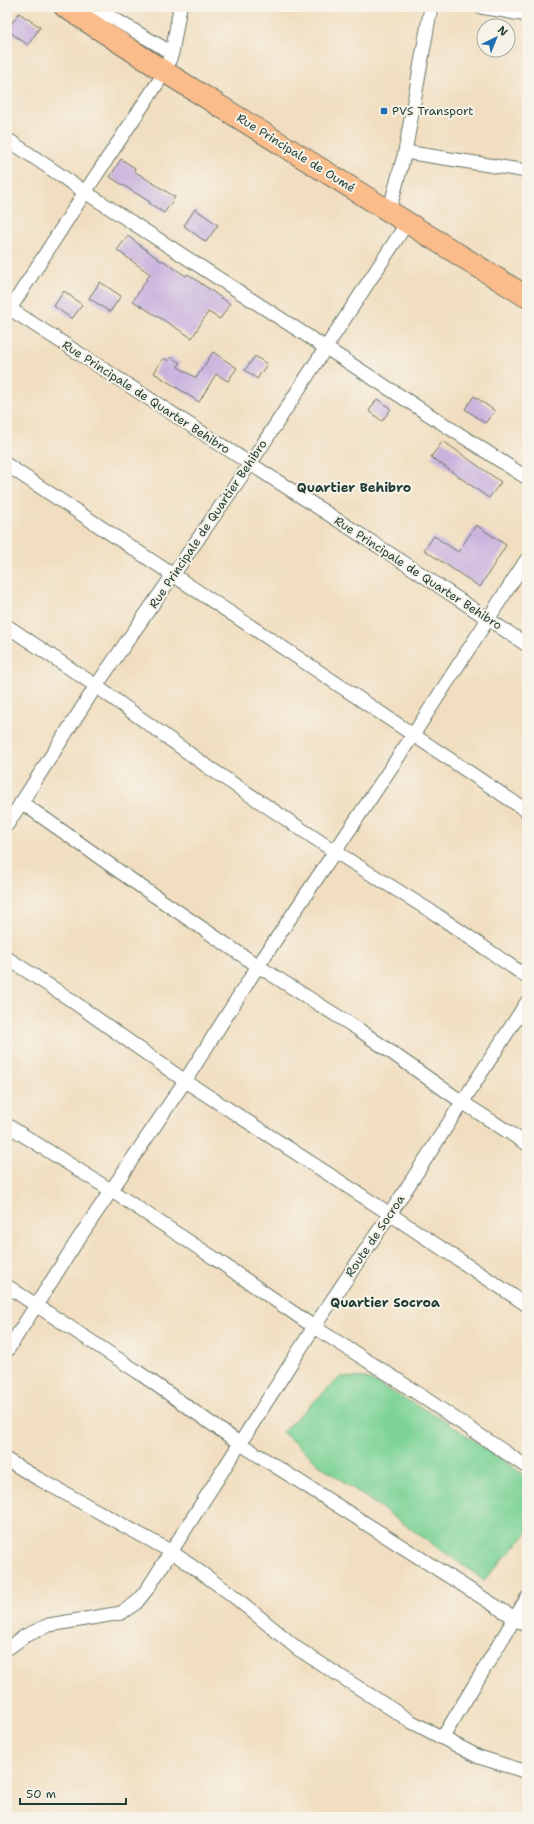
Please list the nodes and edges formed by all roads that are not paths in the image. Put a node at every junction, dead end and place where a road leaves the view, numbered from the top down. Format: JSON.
{"nodes":[{"id":1,"x":65,"y":7,"type":"edge"},
{"id":2,"x":94,"y":7,"type":"edge"},
{"id":3,"x":180,"y":7,"type":"edge"},
{"id":4,"x":431,"y":7,"type":"edge"},
{"id":5,"x":481,"y":7,"type":"edge"},
{"id":6,"x":527,"y":15,"type":"edge"},
{"id":7,"x":168,"y":63,"type":"junction"},
{"id":8,"x":7,"y":139,"type":"edge"},
{"id":9,"x":404,"y":152,"type":"junction"},
{"id":10,"x":527,"y":170,"type":"edge"},
{"id":11,"x":85,"y":192,"type":"junction"},
{"id":12,"x":390,"y":211,"type":"junction"},
{"id":13,"x":407,"y":223,"type":"junction"},
{"id":14,"x":527,"y":297,"type":"edge"},
{"id":15,"x":8,"y":308,"type":"edge"},
{"id":16,"x":327,"y":347,"type":"junction"},
{"id":17,"x":250,"y":464,"type":"junction"},
{"id":18,"x":7,"y":465,"type":"edge"},
{"id":19,"x":527,"y":478,"type":"edge"},
{"id":20,"x":527,"y":559,"type":"edge"},
{"id":21,"x":174,"y":575,"type":"junction"},
{"id":22,"x":488,"y":618,"type":"junction"},
{"id":23,"x":7,"y":626,"type":"edge"},
{"id":24,"x":527,"y":645,"type":"edge"},
{"id":25,"x":96,"y":686,"type":"junction"},
{"id":26,"x":413,"y":735,"type":"junction"},
{"id":27,"x":21,"y":802,"type":"junction"},
{"id":28,"x":527,"y":811,"type":"edge"},
{"id":29,"x":7,"y":825,"type":"edge"},
{"id":30,"x":334,"y":851,"type":"junction"},
{"id":31,"x":7,"y":958,"type":"edge"},
{"id":32,"x":258,"y":966,"type":"junction"},
{"id":33,"x":527,"y":977,"type":"edge"},
{"id":34,"x":527,"y":1002,"type":"edge"},
{"id":35,"x":185,"y":1082,"type":"junction"},
{"id":36,"x":462,"y":1102,"type":"junction"},
{"id":37,"x":7,"y":1125,"type":"edge"},
{"id":38,"x":527,"y":1144,"type":"edge"},
{"id":39,"x":112,"y":1191,"type":"junction"},
{"id":40,"x":390,"y":1214,"type":"junction"},
{"id":41,"x":7,"y":1286,"type":"edge"},
{"id":42,"x":36,"y":1305,"type":"junction"},
{"id":43,"x":527,"y":1305,"type":"edge"},
{"id":44,"x":314,"y":1327,"type":"junction"},
{"id":45,"x":7,"y":1351,"type":"edge"},
{"id":46,"x":239,"y":1443,"type":"junction"},
{"id":47,"x":7,"y":1460,"type":"edge"},
{"id":48,"x":527,"y":1467,"type":"edge"},
{"id":49,"x":172,"y":1552,"type":"junction"},
{"id":50,"x":527,"y":1598,"type":"edge"},
{"id":51,"x":514,"y":1618,"type":"junction"},
{"id":52,"x":527,"y":1626,"type":"edge"},
{"id":53,"x":7,"y":1649,"type":"edge"},
{"id":54,"x":443,"y":1737,"type":"junction"},
{"id":55,"x":527,"y":1772,"type":"edge"}],
"edges":[{"from":1,"to":7,"type":"main road","name":"Rue Principale de Oumé"},
{"from":2,"to":7,"type":"street"},
{"from":3,"to":7,"type":"street"},
{"from":4,"to":9,"type":"street"},
{"from":5,"to":6,"type":"street"},
{"from":7,"to":11,"type":"street"},
{"from":7,"to":12,"type":"main road","name":"Rue Principale de Oumé"},
{"from":8,"to":11,"type":"street"},
{"from":9,"to":10,"type":"street"},
{"from":9,"to":12,"type":"street"},
{"from":11,"to":15,"type":"street"},
{"from":11,"to":16,"type":"street"},
{"from":12,"to":13,"type":"main road","name":"Rue Principale de Oumé"},
{"from":13,"to":14,"type":"main road","name":"Rue Principale de Oumé"},
{"from":13,"to":16,"type":"street","name":"Rue Principale de Quartier Behibro"},
{"from":15,"to":17,"type":"street","name":"Rue Principale de Quarter Behibro"},
{"from":16,"to":17,"type":"street","name":"Rue Principale de Quartier Behibro"},
{"from":16,"to":19,"type":"street"},
{"from":17,"to":21,"type":"street","name":"Rue Principale de Quartier Behibro"},
{"from":17,"to":22,"type":"street","name":"Rue Principale de Quarter Behibro"},
{"from":18,"to":21,"type":"street"},
{"from":20,"to":22,"type":"street"},
{"from":21,"to":25,"type":"street","name":"Rue Principale de Quartier Behibro"},
{"from":21,"to":26,"type":"street"},
{"from":22,"to":24,"type":"street","name":"Rue Principale de Quarter Behibro"},
{"from":22,"to":26,"type":"street"},
{"from":23,"to":25,"type":"street"},
{"from":25,"to":27,"type":"street","name":"Rue Principale de Quartier Behibro"},
{"from":25,"to":30,"type":"street"},
{"from":26,"to":28,"type":"street"},
{"from":26,"to":30,"type":"street"},
{"from":27,"to":29,"type":"street","name":"Rue Principale de Quartier Behibro"},
{"from":27,"to":32,"type":"street"},
{"from":30,"to":32,"type":"street"},
{"from":30,"to":33,"type":"street"},
{"from":31,"to":35,"type":"street"},
{"from":32,"to":35,"type":"street"},
{"from":32,"to":36,"type":"street"},
{"from":34,"to":36,"type":"street","name":"Route de Socroa"},
{"from":35,"to":39,"type":"street"},
{"from":35,"to":40,"type":"street"},
{"from":36,"to":38,"type":"street"},
{"from":36,"to":40,"type":"street","name":"Route de Socroa"},
{"from":37,"to":39,"type":"street"},
{"from":39,"to":42,"type":"street"},
{"from":39,"to":44,"type":"street"},
{"from":40,"to":43,"type":"street"},
{"from":40,"to":44,"type":"street","name":"Route de Socroa"},
{"from":41,"to":42,"type":"street"},
{"from":42,"to":45,"type":"street"},
{"from":42,"to":46,"type":"street"},
{"from":44,"to":46,"type":"street","name":"Route de Socroa"},
{"from":44,"to":48,"type":"street"},
{"from":46,"to":49,"type":"street","name":"Route de Socroa"},
{"from":46,"to":51,"type":"street"},
{"from":47,"to":49,"type":"street"},
{"from":49,"to":53,"type":"street","name":"Route de Socroa"},
{"from":49,"to":54,"type":"street"},
{"from":50,"to":51,"type":"street"},
{"from":51,"to":52,"type":"street"},
{"from":51,"to":54,"type":"street"},
{"from":54,"to":55,"type":"street"}]}
